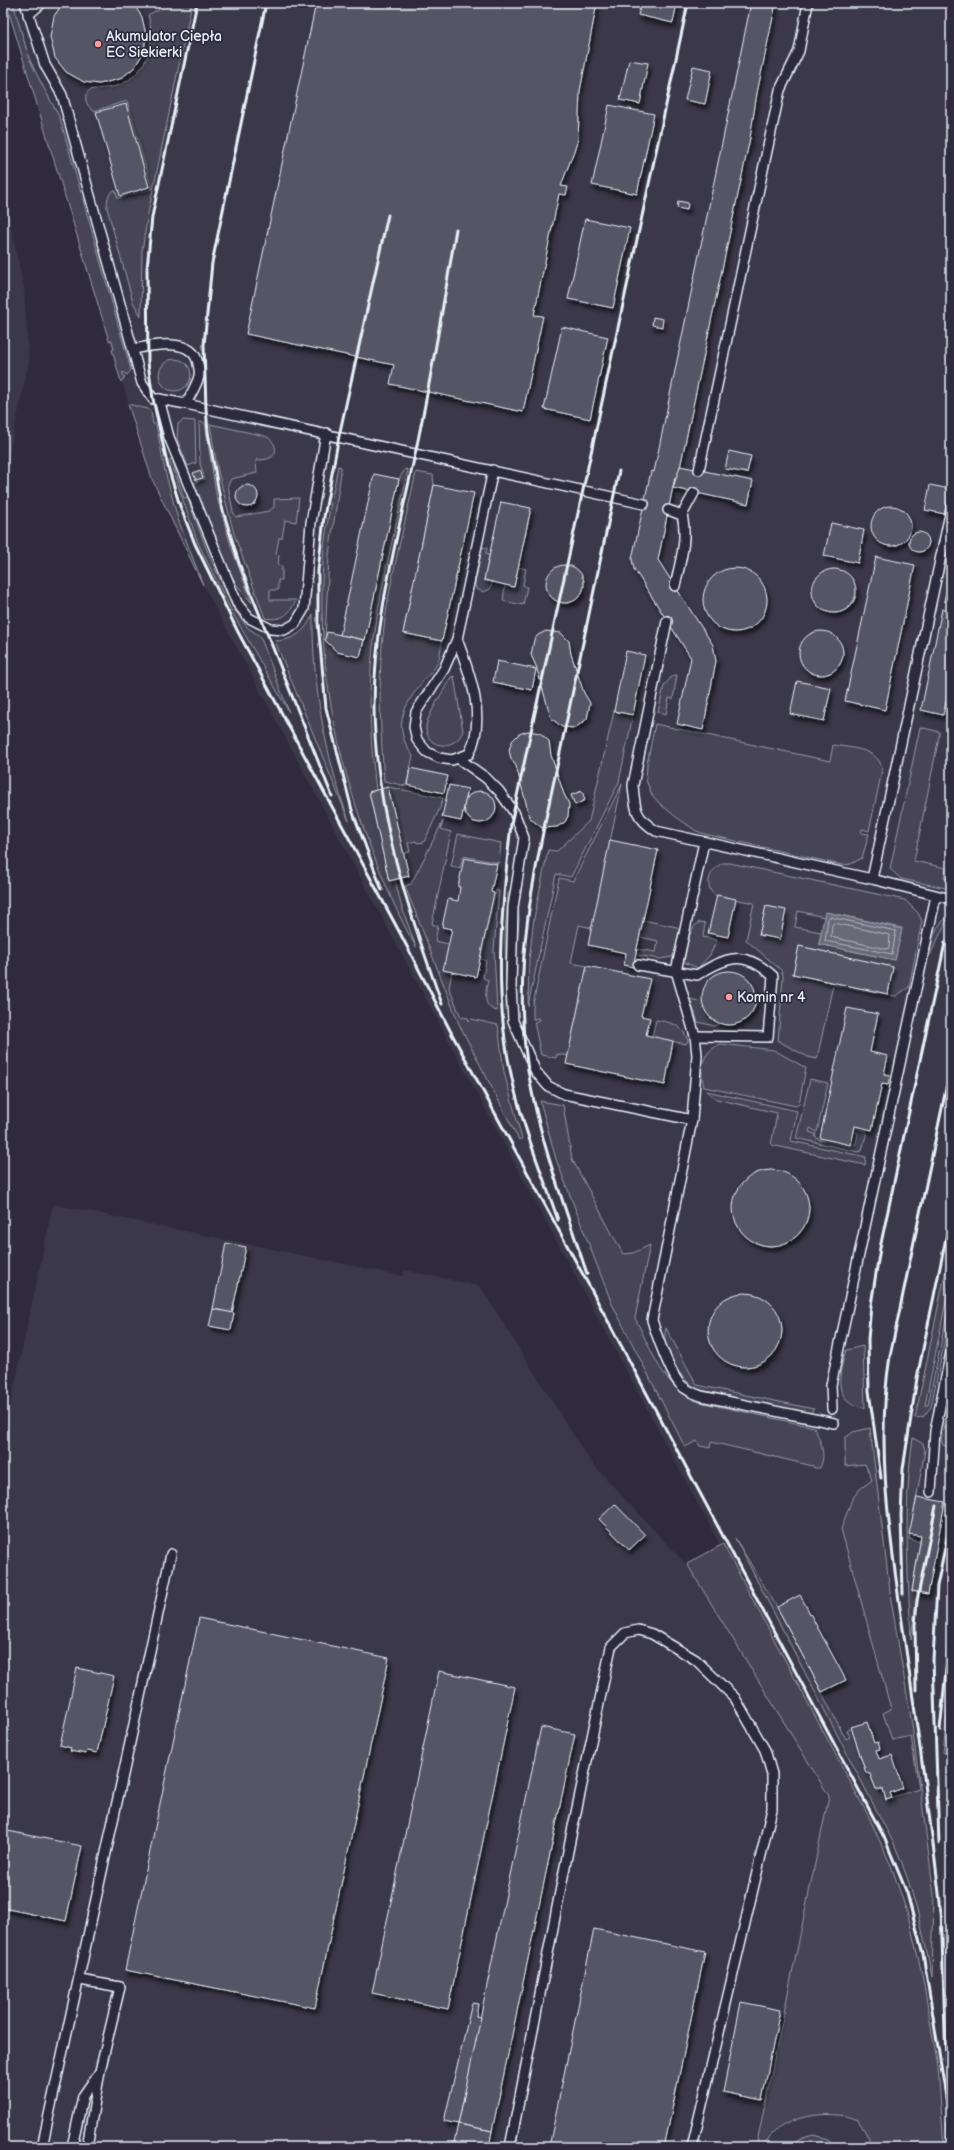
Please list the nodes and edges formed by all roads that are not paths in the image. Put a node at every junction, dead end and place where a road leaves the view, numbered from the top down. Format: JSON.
{"nodes":[{"id":1,"x":25,"y":3,"type":"edge"},
{"id":2,"x":42,"y":3,"type":"edge"},
{"id":3,"x":808,"y":3,"type":"edge"},
{"id":4,"x":28,"y":15,"type":"junction"},
{"id":5,"x":134,"y":349,"type":"junction"},
{"id":6,"x":159,"y":399,"type":"junction"},
{"id":7,"x":186,"y":404,"type":"junction"},
{"id":8,"x":326,"y":433,"type":"junction"},
{"id":9,"x":493,"y":470,"type":"junction"},
{"id":10,"x":699,"y":470,"type":"dead end"},
{"id":11,"x":694,"y":493,"type":"dead end"},
{"id":12,"x":644,"y":504,"type":"dead end"},
{"id":13,"x":951,"y":509,"type":"edge"},
{"id":14,"x":668,"y":510,"type":"dead end"},
{"id":15,"x":682,"y":515,"type":"junction"},
{"id":16,"x":675,"y":586,"type":"dead end"},
{"id":17,"x":667,"y":621,"type":"dead end"},
{"id":18,"x":457,"y":639,"type":"junction"},
{"id":19,"x":458,"y":758,"type":"junction"},
{"id":20,"x":704,"y":842,"type":"junction"},
{"id":21,"x":872,"y":879,"type":"junction"},
{"id":22,"x":936,"y":896,"type":"junction"},
{"id":23,"x":951,"y":899,"type":"edge"},
{"id":24,"x":638,"y":965,"type":"dead end"},
{"id":25,"x":676,"y":971,"type":"junction"},
{"id":26,"x":695,"y":1036,"type":"junction"},
{"id":27,"x":692,"y":1120,"type":"junction"},
{"id":28,"x":951,"y":1352,"type":"edge"},
{"id":29,"x":832,"y":1409,"type":"dead end"},
{"id":30,"x":834,"y":1423,"type":"dead end"},
{"id":31,"x":931,"y":1492,"type":"dead end"},
{"id":32,"x":171,"y":1554,"type":"dead end"},
{"id":33,"x":80,"y":1980,"type":"junction"},
{"id":34,"x":100,"y":2071,"type":"junction"},
{"id":35,"x":42,"y":2147,"type":"edge"},
{"id":36,"x":72,"y":2147,"type":"edge"},
{"id":37,"x":87,"y":2147,"type":"edge"},
{"id":38,"x":510,"y":2147,"type":"edge"},
{"id":39,"x":692,"y":2147,"type":"edge"}],
"edges":[{"from":1,"to":4,"type":"lane"},
{"from":2,"to":4,"type":"lane"},
{"from":3,"to":10,"type":"lane"},
{"from":4,"to":5,"type":"lane"},
{"from":5,"to":6,"type":"lane"},
{"from":5,"to":7,"type":"lane"},
{"from":6,"to":7,"type":"lane"},
{"from":6,"to":8,"type":"lane"},
{"from":7,"to":8,"type":"lane"},
{"from":8,"to":9,"type":"lane"},
{"from":9,"to":12,"type":"lane"},
{"from":9,"to":18,"type":"lane"},
{"from":11,"to":15,"type":"lane"},
{"from":13,"to":21,"type":"lane"},
{"from":14,"to":15,"type":"lane"},
{"from":15,"to":16,"type":"lane"},
{"from":17,"to":20,"type":"lane"},
{"from":18,"to":19,"type":"lane"},
{"from":18,"to":19,"type":"lane"},
{"from":19,"to":27,"type":"lane"},
{"from":20,"to":21,"type":"lane"},
{"from":20,"to":25,"type":"lane"},
{"from":21,"to":22,"type":"lane"},
{"from":22,"to":23,"type":"lane"},
{"from":22,"to":29,"type":"lane"},
{"from":24,"to":25,"type":"lane"},
{"from":25,"to":26,"type":"lane"},
{"from":25,"to":26,"type":"lane"},
{"from":26,"to":27,"type":"lane"},
{"from":27,"to":30,"type":"lane"},
{"from":28,"to":31,"type":"lane"},
{"from":32,"to":33,"type":"lane"},
{"from":33,"to":34,"type":"lane"},
{"from":33,"to":35,"type":"lane"},
{"from":34,"to":36,"type":"lane"},
{"from":34,"to":37,"type":"lane"},
{"from":38,"to":39,"type":"lane"}]}
